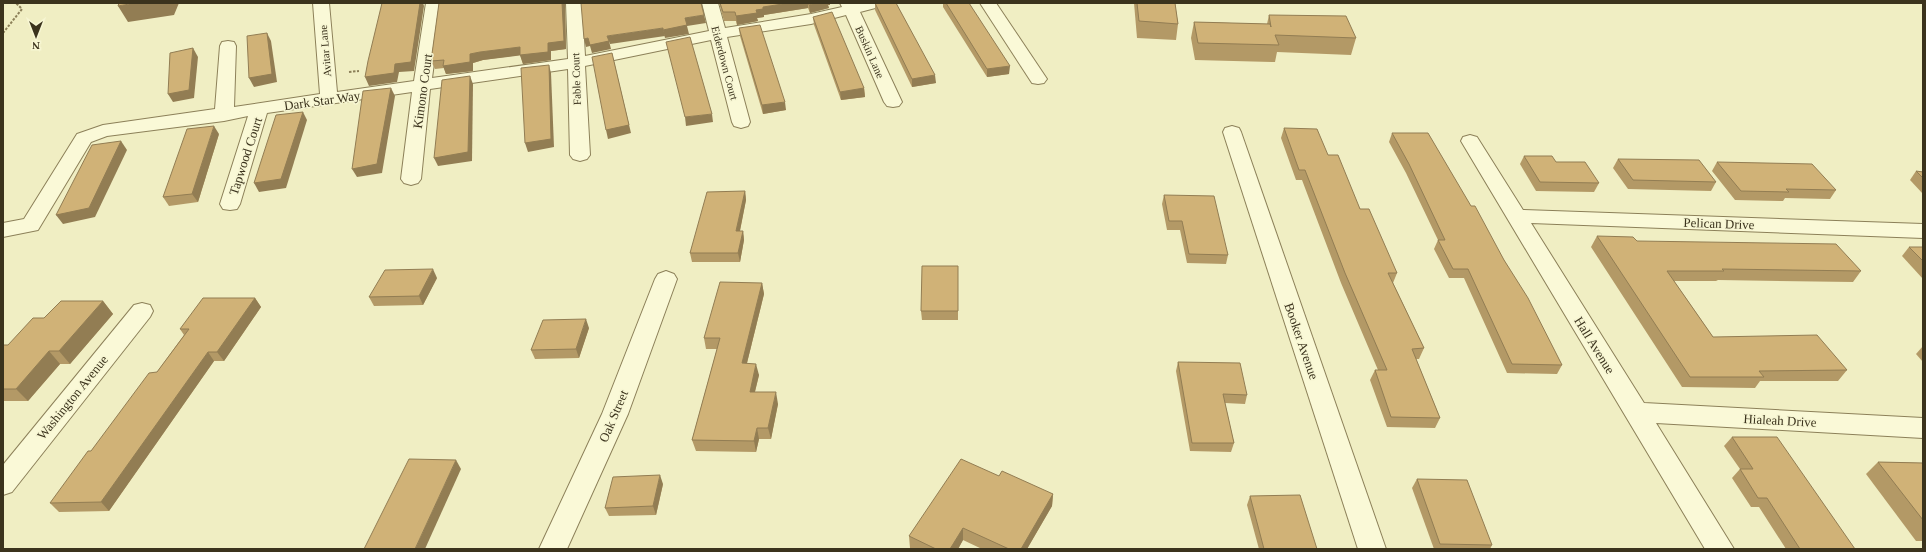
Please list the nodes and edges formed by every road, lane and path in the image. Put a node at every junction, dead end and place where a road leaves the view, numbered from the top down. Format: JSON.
{"nodes":[{"id":1,"x":16,"y":3,"type":"edge"},
{"id":2,"x":322,"y":3,"type":"edge"},
{"id":3,"x":434,"y":3,"type":"edge"},
{"id":4,"x":574,"y":3,"type":"edge"},
{"id":5,"x":710,"y":3,"type":"edge"},
{"id":6,"x":877,"y":3,"type":"edge"},
{"id":7,"x":988,"y":3,"type":"edge"},
{"id":8,"x":850,"y":6,"type":"edge"},
{"id":9,"x":3,"y":33,"type":"edge"},
{"id":10,"x":717,"y":34,"type":"junction"},
{"id":11,"x":228,"y":46,"type":"dead end"},
{"id":12,"x":575,"y":63,"type":"junction"},
{"id":13,"x":1038,"y":79,"type":"dead end"},
{"id":14,"x":422,"y":85,"type":"junction"},
{"id":15,"x":329,"y":99,"type":"junction"},
{"id":16,"x":893,"y":102,"type":"dead end"},
{"id":17,"x":260,"y":109,"type":"junction"},
{"id":18,"x":224,"y":115,"type":"junction"},
{"id":19,"x":741,"y":122,"type":"dead end"},
{"id":20,"x":1232,"y":132,"type":"dead end"},
{"id":21,"x":1470,"y":141,"type":"dead end"},
{"id":22,"x":580,"y":154,"type":"dead end"},
{"id":23,"x":411,"y":179,"type":"dead end"},
{"id":24,"x":230,"y":204,"type":"dead end"},
{"id":25,"x":1515,"y":216,"type":"junction"},
{"id":26,"x":3,"y":230,"type":"edge"},
{"id":27,"x":1923,"y":231,"type":"edge"},
{"id":28,"x":666,"y":279,"type":"dead end"},
{"id":29,"x":142,"y":311,"type":"dead end"},
{"id":30,"x":1636,"y":412,"type":"junction"},
{"id":31,"x":1923,"y":428,"type":"edge"},
{"id":32,"x":3,"y":484,"type":"edge"},
{"id":33,"x":553,"y":549,"type":"edge"},
{"id":34,"x":1372,"y":549,"type":"edge"},
{"id":35,"x":1720,"y":549,"type":"edge"}],
"edges":[{"from":1,"to":9,"type":"path"},
{"from":2,"to":15,"type":"street","name":"Avitar Lane"},
{"from":3,"to":14,"type":"street","name":"Kimono Court"},
{"from":4,"to":12,"type":"street","name":"Fable Court"},
{"from":5,"to":10,"type":"street","name":"Eiderdown Court"},
{"from":6,"to":8,"type":"street","name":"Dark Star Way"},
{"from":7,"to":13,"type":"street"},
{"from":8,"to":10,"type":"street","name":"Dark Star Way"},
{"from":8,"to":16,"type":"street","name":"Buskin Lane"},
{"from":10,"to":12,"type":"street","name":"Dark Star Way"},
{"from":10,"to":19,"type":"street","name":"Eiderdown Court"},
{"from":11,"to":18,"type":"street"},
{"from":12,"to":14,"type":"street","name":"Dark Star Way"},
{"from":12,"to":22,"type":"street","name":"Fable Court"},
{"from":14,"to":15,"type":"street","name":"Dark Star Way"},
{"from":14,"to":23,"type":"street","name":"Kimono Court"},
{"from":15,"to":17,"type":"street","name":"Dark Star Way"},
{"from":17,"to":18,"type":"street","name":"Dark Star Way"},
{"from":17,"to":24,"type":"street","name":"Tapwood Court"},
{"from":18,"to":26,"type":"street","name":"Dark Star Way"},
{"from":20,"to":34,"type":"street","name":"Booker Avenue"},
{"from":21,"to":25,"type":"street","name":"Hall Avenue"},
{"from":25,"to":27,"type":"street","name":"Pelican Drive"},
{"from":25,"to":30,"type":"street","name":"Hall Avenue"},
{"from":28,"to":33,"type":"street","name":"Oak Street"},
{"from":29,"to":32,"type":"street","name":"Washington Avenue"},
{"from":30,"to":31,"type":"street","name":"Hialeah Drive"},
{"from":30,"to":35,"type":"street","name":"Hall Avenue"}]}
